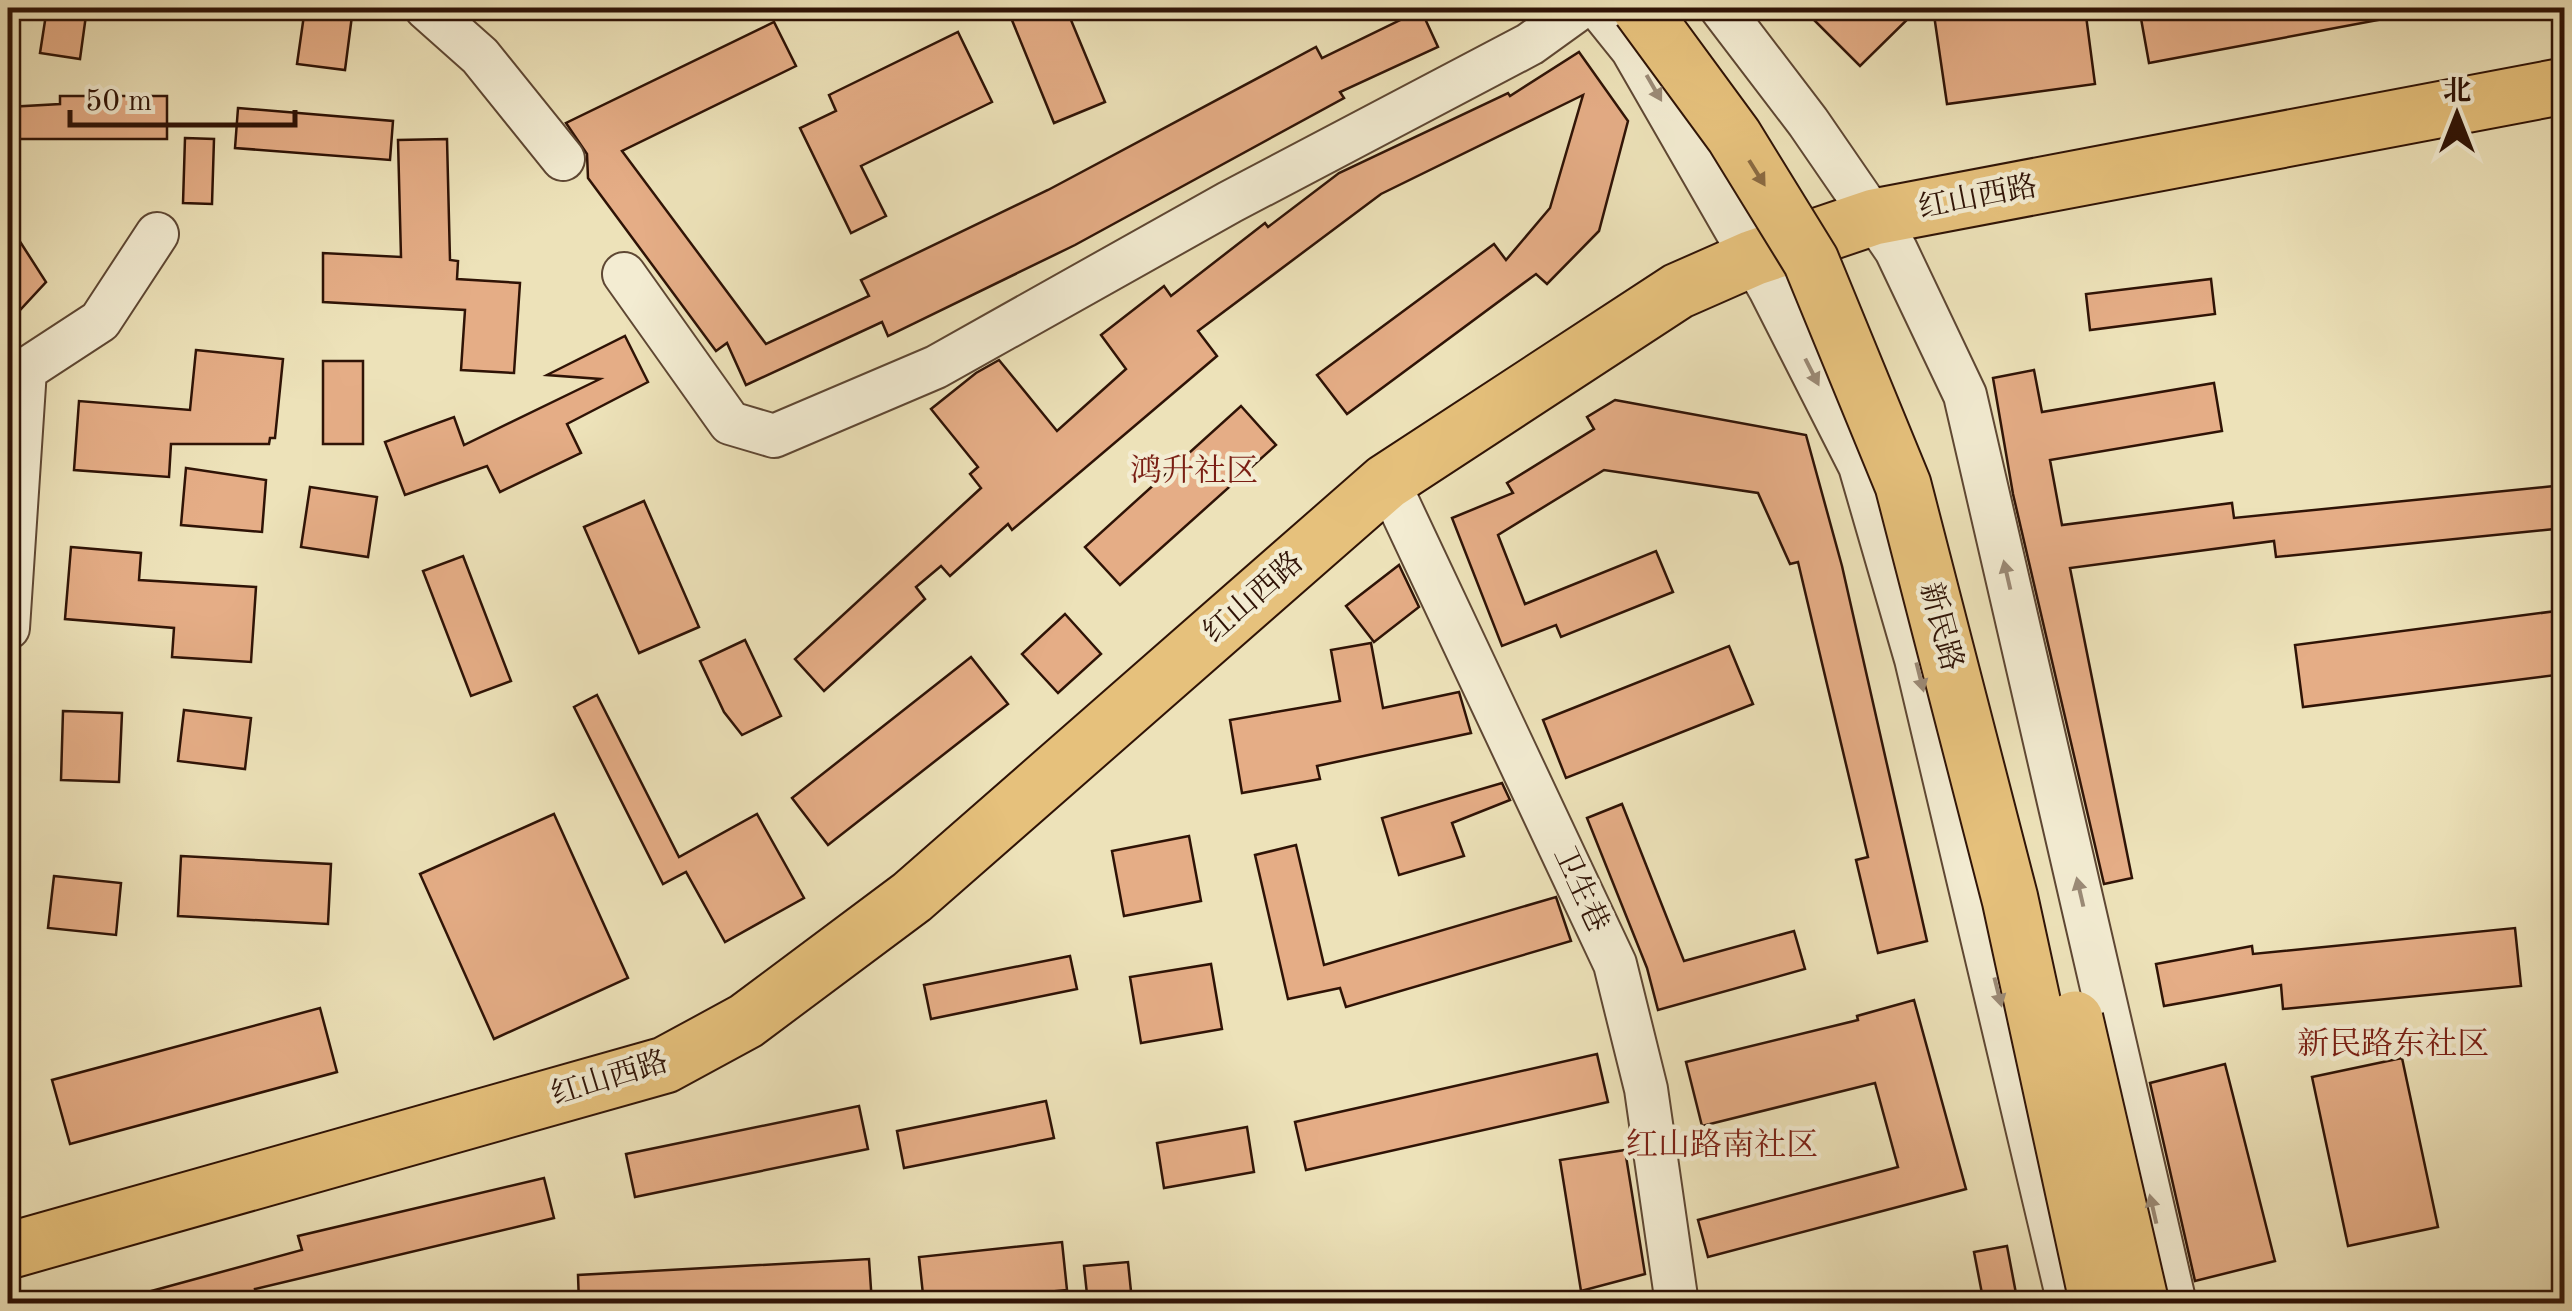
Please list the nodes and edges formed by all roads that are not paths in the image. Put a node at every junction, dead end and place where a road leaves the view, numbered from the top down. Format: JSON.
{"nodes":[{"id":1,"x":426,"y":8,"type":"edge"},
{"id":2,"x":1580,"y":8,"type":"edge"},
{"id":3,"x":1599,"y":8,"type":"edge"},
{"id":4,"x":1640,"y":8,"type":"edge"},
{"id":5,"x":1687,"y":8,"type":"edge"},
{"id":6,"x":1721,"y":8,"type":"edge"},
{"id":7,"x":2564,"y":86,"type":"edge"},
{"id":8,"x":2564,"y":119,"type":"edge"},
{"id":9,"x":563,"y":159,"type":"dead end"},
{"id":10,"x":156,"y":234,"type":"dead end"},
{"id":11,"x":1885,"y":234,"type":"junction"},
{"id":12,"x":624,"y":274,"type":"dead end"},
{"id":13,"x":1762,"y":274,"type":"junction"},
{"id":14,"x":1398,"y":504,"type":"junction"},
{"id":15,"x":8,"y":628,"type":"edge"},
{"id":16,"x":8,"y":1251,"type":"edge"},
{"id":17,"x":8,"y":1269,"type":"edge"},
{"id":18,"x":1677,"y":1304,"type":"edge"},
{"id":19,"x":2070,"y":1304,"type":"edge"},
{"id":20,"x":2098,"y":1304,"type":"edge"},
{"id":21,"x":2140,"y":1304,"type":"edge"},
{"id":22,"x":2175,"y":1304,"type":"edge"}],
"edges":[{"from":1,"to":9,"type":"street"},
{"from":2,"to":12,"type":"street"},
{"from":3,"to":13,"type":"street","one_way":true},
{"from":4,"to":20,"type":"main road","name":"新民路","one_way":true,"bridge":true},
{"from":5,"to":21,"type":"main road","name":"新民路","bridge":true},
{"from":6,"to":11,"type":"street"},
{"from":7,"to":11,"type":"main road","name":"红山西路"},
{"from":8,"to":11,"type":"main road","name":"红山西路"},
{"from":10,"to":15,"type":"street"},
{"from":11,"to":13,"type":"main road","name":"红山西路"},
{"from":22,"to":11,"type":"street","one_way":true},
{"from":13,"to":14,"type":"main road","name":"红山西路"},
{"from":13,"to":16,"type":"main road","name":"红山西路"},
{"from":13,"to":19,"type":"street","one_way":true},
{"from":14,"to":17,"type":"main road","name":"红山西路"},
{"from":14,"to":18,"type":"street","name":"卫生巷"}]}
